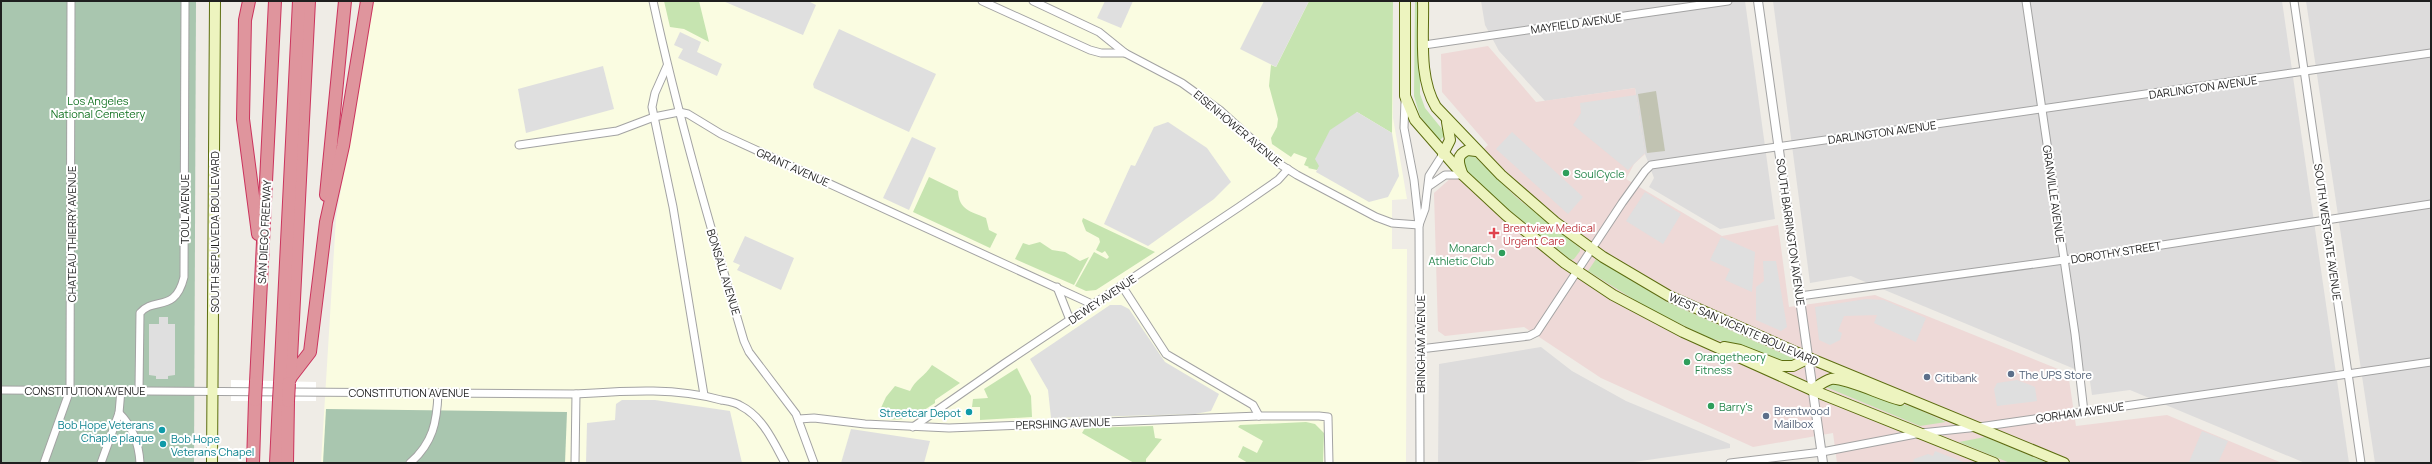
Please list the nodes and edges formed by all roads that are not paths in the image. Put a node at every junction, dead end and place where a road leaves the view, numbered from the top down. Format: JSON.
{"nodes":[{"id":1,"x":72,"y":1,"type":"edge"},
{"id":2,"x":185,"y":1,"type":"edge"},
{"id":3,"x":215,"y":1,"type":"edge"},
{"id":4,"x":242,"y":1,"type":"edge"},
{"id":5,"x":249,"y":1,"type":"edge"},
{"id":6,"x":275,"y":1,"type":"edge"},
{"id":7,"x":299,"y":1,"type":"edge"},
{"id":8,"x":308,"y":1,"type":"edge"},
{"id":9,"x":345,"y":1,"type":"edge"},
{"id":10,"x":367,"y":1,"type":"edge"},
{"id":11,"x":653,"y":1,"type":"edge"},
{"id":12,"x":1033,"y":1,"type":"edge"},
{"id":13,"x":1405,"y":1,"type":"edge"},
{"id":14,"x":1423,"y":1,"type":"edge"},
{"id":15,"x":1728,"y":1,"type":"edge"},
{"id":16,"x":1758,"y":1,"type":"edge"},
{"id":17,"x":2026,"y":1,"type":"edge"},
{"id":18,"x":2294,"y":1,"type":"edge"},
{"id":19,"x":986,"y":2,"type":"edge"},
{"id":20,"x":245,"y":20,"type":"junction"},
{"id":21,"x":1424,"y":45,"type":"junction"},
{"id":22,"x":2431,"y":53,"type":"edge"},
{"id":23,"x":1125,"y":54,"type":"junction"},
{"id":24,"x":667,"y":66,"type":"junction"},
{"id":25,"x":2304,"y":72,"type":"junction"},
{"id":26,"x":1405,"y":96,"type":"junction"},
{"id":27,"x":2042,"y":109,"type":"junction"},
{"id":28,"x":679,"y":112,"type":"junction"},
{"id":29,"x":654,"y":117,"type":"junction"},
{"id":30,"x":1447,"y":121,"type":"junction"},
{"id":31,"x":519,"y":145,"type":"dead end"},
{"id":32,"x":1778,"y":146,"type":"junction"},
{"id":33,"x":1476,"y":152,"type":"junction"},
{"id":34,"x":1443,"y":154,"type":"junction"},
{"id":35,"x":1288,"y":169,"type":"junction"},
{"id":36,"x":1463,"y":175,"type":"junction"},
{"id":37,"x":1429,"y":186,"type":"junction"},
{"id":38,"x":2431,"y":204,"type":"edge"},
{"id":39,"x":2325,"y":218,"type":"junction"},
{"id":40,"x":326,"y":222,"type":"junction"},
{"id":41,"x":1419,"y":225,"type":"junction"},
{"id":42,"x":1592,"y":249,"type":"junction"},
{"id":43,"x":2064,"y":260,"type":"junction"},
{"id":44,"x":262,"y":267,"type":"junction"},
{"id":45,"x":1577,"y":272,"type":"junction"},
{"id":46,"x":1122,"y":286,"type":"junction"},
{"id":47,"x":1057,"y":287,"type":"junction"},
{"id":48,"x":1800,"y":296,"type":"junction"},
{"id":49,"x":1094,"y":305,"type":"junction"},
{"id":50,"x":1070,"y":320,"type":"junction"},
{"id":51,"x":1710,"y":345,"type":"junction"},
{"id":52,"x":1420,"y":350,"type":"junction"},
{"id":53,"x":1809,"y":358,"type":"junction"},
{"id":54,"x":2431,"y":362,"type":"edge"},
{"id":55,"x":2348,"y":374,"type":"junction"},
{"id":56,"x":286,"y":381,"type":"junction"},
{"id":57,"x":1,"y":390,"type":"edge"},
{"id":58,"x":70,"y":390,"type":"junction"},
{"id":59,"x":121,"y":390,"type":"junction"},
{"id":60,"x":139,"y":390,"type":"junction"},
{"id":61,"x":1812,"y":390,"type":"junction"},
{"id":62,"x":213,"y":391,"type":"junction"},
{"id":63,"x":438,"y":393,"type":"junction"},
{"id":64,"x":576,"y":394,"type":"junction"},
{"id":65,"x":704,"y":395,"type":"junction"},
{"id":66,"x":284,"y":401,"type":"junction"},
{"id":67,"x":1929,"y":406,"type":"junction"},
{"id":68,"x":2084,"y":412,"type":"junction"},
{"id":69,"x":119,"y":413,"type":"junction"},
{"id":70,"x":1259,"y":416,"type":"junction"},
{"id":71,"x":799,"y":419,"type":"junction"},
{"id":72,"x":913,"y":427,"type":"junction"},
{"id":73,"x":1979,"y":427,"type":"junction"},
{"id":74,"x":1921,"y":433,"type":"junction"},
{"id":75,"x":1822,"y":452,"type":"junction"},
{"id":76,"x":44,"y":463,"type":"edge"},
{"id":77,"x":101,"y":463,"type":"edge"},
{"id":78,"x":140,"y":463,"type":"edge"},
{"id":79,"x":212,"y":463,"type":"edge"},
{"id":80,"x":253,"y":463,"type":"edge"},
{"id":81,"x":276,"y":463,"type":"edge"},
{"id":82,"x":287,"y":463,"type":"edge"},
{"id":83,"x":410,"y":463,"type":"edge"},
{"id":84,"x":575,"y":463,"type":"edge"},
{"id":85,"x":785,"y":463,"type":"edge"},
{"id":86,"x":814,"y":463,"type":"edge"},
{"id":87,"x":1329,"y":463,"type":"edge"},
{"id":88,"x":1420,"y":463,"type":"edge"},
{"id":89,"x":1730,"y":463,"type":"edge"},
{"id":90,"x":1823,"y":463,"type":"edge"},
{"id":91,"x":1994,"y":463,"type":"edge"},
{"id":92,"x":2064,"y":463,"type":"edge"},
{"id":93,"x":2361,"y":463,"type":"edge"}],
"edges":[{"from":1,"to":58,"type":"street","name":"CHATEAU THIERRY AVENUE"},
{"from":2,"to":60,"type":"street","name":"TOUL AVENUE"},
{"from":3,"to":62,"type":"main road","name":"SOUTH SEPULVEDA BOULEVARD"},
{"from":4,"to":20,"type":"highway"},
{"from":5,"to":20,"type":"highway"},
{"from":6,"to":44,"type":"highway","name":"SAN DIEGO FREEWAY"},
{"from":7,"to":56,"type":"highway"},
{"from":8,"to":56,"type":"highway"},
{"from":9,"to":40,"type":"highway"},
{"from":10,"to":40,"type":"highway"},
{"from":11,"to":24,"type":"street","name":"BONSALL AVENUE"},
{"from":12,"to":23,"type":"street","name":"EISENHOWER AVENUE"},
{"from":13,"to":26,"type":"main road"},
{"from":14,"to":21,"type":"main road","name":"WEST SAN VICENTE BOULEVARD"},
{"from":15,"to":21,"type":"street","name":"MAYFIELD AVENUE"},
{"from":16,"to":32,"type":"street","name":"SOUTH BARRINGTON AVENUE"},
{"from":17,"to":27,"type":"street","name":"GRANVILLE AVENUE"},
{"from":18,"to":25,"type":"street","name":"SOUTH WESTGATE AVENUE"},
{"from":19,"to":23,"type":"street","name":"EISENHOWER AVENUE"},
{"from":20,"to":44,"type":"highway"},
{"from":21,"to":30,"type":"main road","name":"WEST SAN VICENTE BOULEVARD"},
{"from":22,"to":25,"type":"street","name":"DARLINGTON AVENUE"},
{"from":23,"to":35,"type":"street","name":"EISENHOWER AVENUE"},
{"from":24,"to":28,"type":"street","name":"BONSALL AVENUE"},
{"from":24,"to":29,"type":"street"},
{"from":25,"to":27,"type":"street","name":"DARLINGTON AVENUE"},
{"from":25,"to":39,"type":"street","name":"SOUTH WESTGATE AVENUE"},
{"from":26,"to":34,"type":"main road"},
{"from":26,"to":41,"type":"street","name":"BRINGHAM AVENUE"},
{"from":27,"to":32,"type":"street","name":"DARLINGTON AVENUE"},
{"from":27,"to":43,"type":"street","name":"GRANVILLE AVENUE"},
{"from":28,"to":29,"type":"street"},
{"from":28,"to":47,"type":"street","name":"GRANT AVENUE"},
{"from":28,"to":71,"type":"street","name":"BONSALL AVENUE"},
{"from":29,"to":31,"type":"street"},
{"from":29,"to":65,"type":"street"},
{"from":30,"to":33,"type":"main road","name":"WEST SAN VICENTE BOULEVARD"},
{"from":30,"to":34,"type":"main road"},
{"from":32,"to":42,"type":"street","name":"DARLINGTON AVENUE"},
{"from":32,"to":48,"type":"street","name":"SOUTH BARRINGTON AVENUE"},
{"from":33,"to":36,"type":"main road"},
{"from":33,"to":42,"type":"main road","name":"WEST SAN VICENTE BOULEVARD"},
{"from":34,"to":36,"type":"main road"},
{"from":34,"to":37,"type":"street","name":"BRINGHAM AVENUE"},
{"from":35,"to":41,"type":"street","name":"EISENHOWER AVENUE"},
{"from":35,"to":46,"type":"street","name":"DEWEY AVENUE"},
{"from":36,"to":37,"type":"street"},
{"from":36,"to":45,"type":"main road"},
{"from":37,"to":41,"type":"street","name":"BRINGHAM AVENUE"},
{"from":38,"to":39,"type":"street","name":"DOROTHY STREET"},
{"from":39,"to":43,"type":"street","name":"DOROTHY STREET"},
{"from":39,"to":55,"type":"street","name":"SOUTH WESTGATE AVENUE"},
{"from":40,"to":56,"type":"highway"},
{"from":41,"to":52,"type":"street","name":"BRINGHAM AVENUE"},
{"from":42,"to":45,"type":"street","name":"DARLINGTON AVENUE"},
{"from":42,"to":53,"type":"main road","name":"WEST SAN VICENTE BOULEVARD"},
{"from":43,"to":48,"type":"street","name":"DOROTHY STREET"},
{"from":43,"to":68,"type":"street","name":"GRANVILLE AVENUE"},
{"from":44,"to":80,"type":"highway","name":"SAN DIEGO FREEWAY","bridge":true},
{"from":45,"to":51,"type":"main road"},
{"from":45,"to":52,"type":"street","name":"DARLINGTON AVENUE"},
{"from":46,"to":49,"type":"street","name":"DEWEY AVENUE"},
{"from":46,"to":70,"type":"street"},
{"from":47,"to":49,"type":"street","name":"GRANT AVENUE"},
{"from":47,"to":50,"type":"street"},
{"from":48,"to":53,"type":"street","name":"SOUTH BARRINGTON AVENUE"},
{"from":49,"to":50,"type":"street","name":"DEWEY AVENUE"},
{"from":50,"to":72,"type":"street","name":"DEWEY AVENUE"},
{"from":51,"to":53,"type":"main road"},
{"from":51,"to":61,"type":"main road"},
{"from":52,"to":88,"type":"street","name":"BRINGHAM AVENUE"},
{"from":53,"to":61,"type":"street","name":"SOUTH BARRINGTON AVENUE"},
{"from":53,"to":67,"type":"main road","name":"WEST SAN VICENTE BOULEVARD"},
{"from":54,"to":55,"type":"street","name":"GORHAM AVENUE"},
{"from":55,"to":68,"type":"street","name":"GORHAM AVENUE"},
{"from":55,"to":93,"type":"street","name":"SOUTH WESTGATE AVENUE"},
{"from":56,"to":66,"type":"highway","bridge":true},
{"from":57,"to":58,"type":"street","name":"CONSTITUTION AVENUE"},
{"from":58,"to":59,"type":"street","name":"CONSTITUTION AVENUE"},
{"from":58,"to":76,"type":"street","name":"CHATEAU THIERRY AVENUE"},
{"from":59,"to":60,"type":"street","name":"CONSTITUTION AVENUE"},
{"from":59,"to":69,"type":"street"},
{"from":60,"to":62,"type":"street","name":"CONSTITUTION AVENUE"},
{"from":61,"to":67,"type":"main road"},
{"from":61,"to":74,"type":"main road"},
{"from":61,"to":75,"type":"street","name":"SOUTH BARRINGTON AVENUE"},
{"from":62,"to":63,"type":"street","name":"CONSTITUTION AVENUE"},
{"from":62,"to":79,"type":"main road","name":"SOUTH SEPULVEDA BOULEVARD"},
{"from":63,"to":64,"type":"street","name":"CONSTITUTION AVENUE"},
{"from":63,"to":83,"type":"street"},
{"from":64,"to":65,"type":"street","name":"CONSTITUTION AVENUE"},
{"from":64,"to":84,"type":"street"},
{"from":65,"to":85,"type":"street","name":"CONSTITUTION AVENUE"},
{"from":66,"to":81,"type":"highway"},
{"from":66,"to":82,"type":"highway"},
{"from":67,"to":73,"type":"main road","name":"WEST SAN VICENTE BOULEVARD"},
{"from":68,"to":73,"type":"street","name":"GORHAM AVENUE"},
{"from":69,"to":77,"type":"street"},
{"from":69,"to":78,"type":"street"},
{"from":70,"to":72,"type":"street","name":"PERSHING AVENUE"},
{"from":70,"to":87,"type":"street","name":"PERSHING AVENUE"},
{"from":71,"to":72,"type":"street","name":"PERSHING AVENUE"},
{"from":71,"to":86,"type":"street","name":"BONSALL AVENUE"},
{"from":73,"to":74,"type":"street","name":"GORHAM AVENUE"},
{"from":73,"to":92,"type":"main road","name":"WEST SAN VICENTE BOULEVARD"},
{"from":74,"to":75,"type":"street","name":"GORHAM AVENUE"},
{"from":74,"to":91,"type":"main road"},
{"from":75,"to":89,"type":"street","name":"GORHAM AVENUE"},
{"from":75,"to":90,"type":"street","name":"SOUTH BARRINGTON AVENUE"}]}
